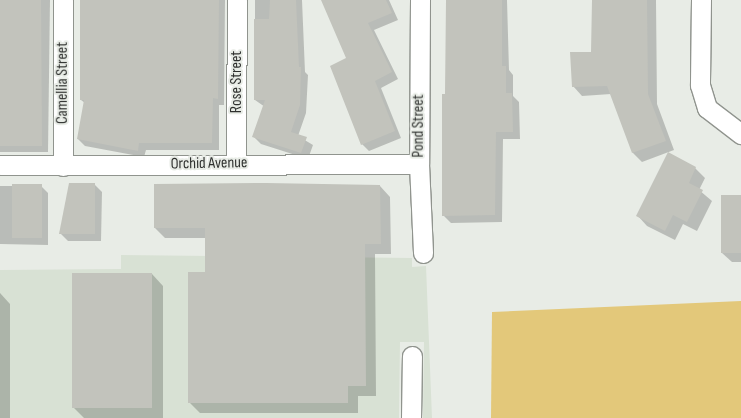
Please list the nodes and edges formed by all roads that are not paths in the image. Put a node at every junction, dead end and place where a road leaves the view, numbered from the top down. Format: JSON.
{"nodes":[{"id":1,"x":63,"y":0,"type":"edge"},
{"id":2,"x":237,"y":0,"type":"edge"},
{"id":3,"x":420,"y":0,"type":"edge"},
{"id":4,"x":701,"y":0,"type":"edge"},
{"id":5,"x":741,"y":134,"type":"edge"},
{"id":6,"x":236,"y":164,"type":"junction"},
{"id":7,"x":419,"y":164,"type":"junction"},
{"id":8,"x":0,"y":165,"type":"edge"},
{"id":9,"x":62,"y":166,"type":"junction"},
{"id":10,"x":423,"y":253,"type":"dead end"},
{"id":11,"x":412,"y":356,"type":"dead end"},
{"id":12,"x":411,"y":418,"type":"edge"}],
"edges":[{"from":1,"to":9,"type":"street","name":"Camellia Street"},
{"from":2,"to":6,"type":"street","name":"Rose Street"},
{"from":3,"to":7,"type":"street","name":"Pond Street"},
{"from":4,"to":5,"type":"street"},
{"from":6,"to":7,"type":"street","name":"Orchid Avenue"},
{"from":6,"to":9,"type":"street","name":"Orchid Avenue"},
{"from":7,"to":10,"type":"street","name":"Pond Street"},
{"from":8,"to":9,"type":"street","name":"Orchid Avenue"},
{"from":11,"to":12,"type":"street"}]}
